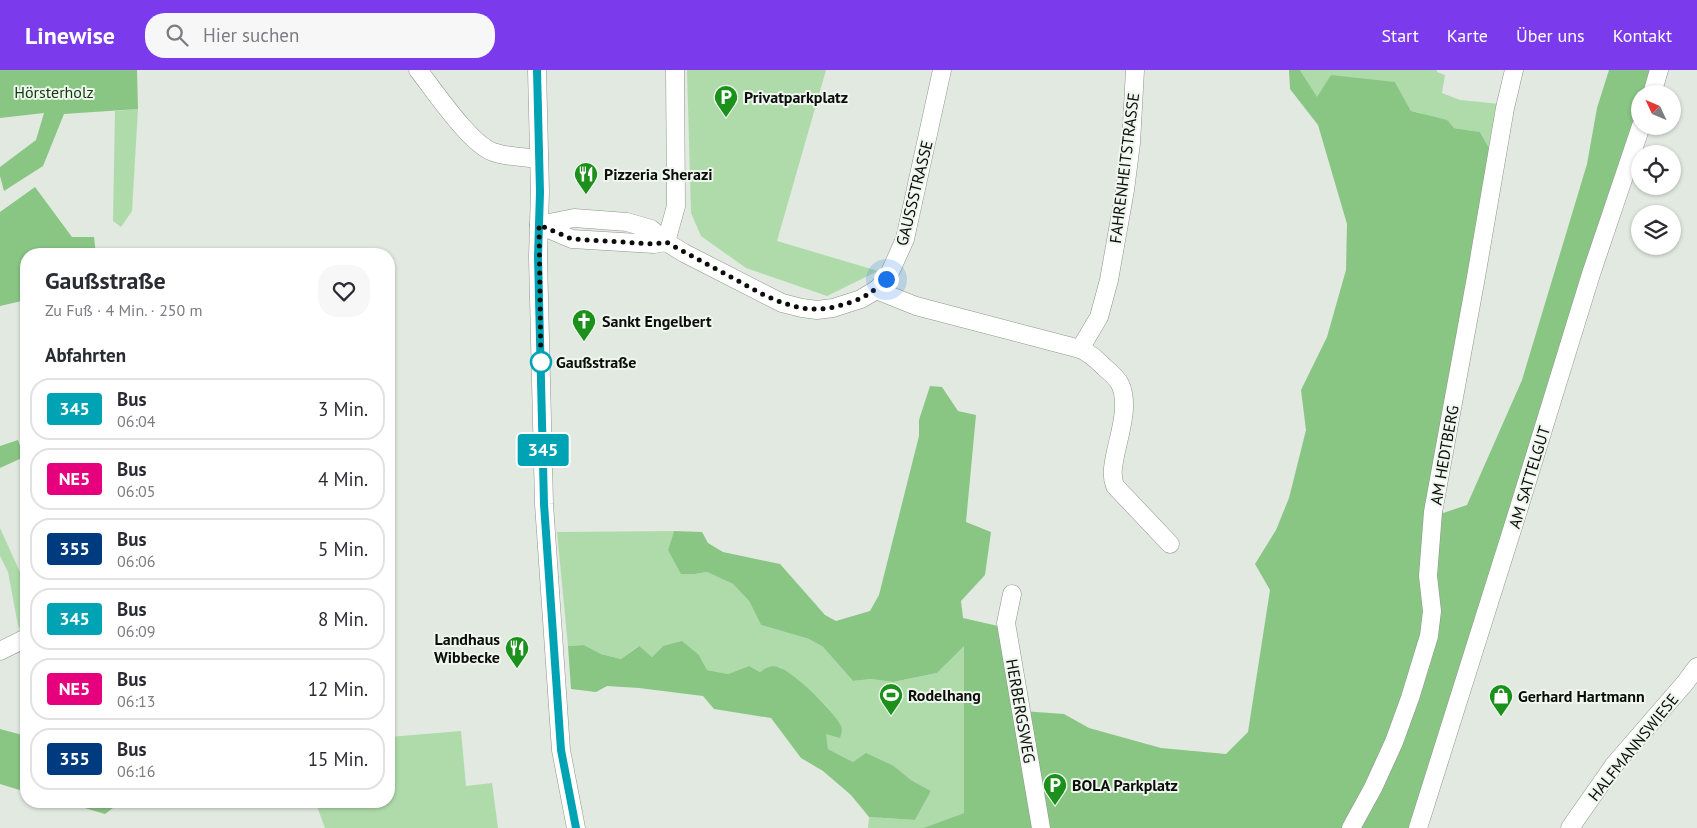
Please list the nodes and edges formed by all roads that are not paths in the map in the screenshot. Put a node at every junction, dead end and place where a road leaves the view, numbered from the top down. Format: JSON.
{"nodes":[{"id":1,"x":418,"y":70,"type":"edge"},
{"id":2,"x":537,"y":70,"type":"edge"},
{"id":3,"x":675,"y":70,"type":"edge"},
{"id":4,"x":942,"y":70,"type":"edge"},
{"id":5,"x":1135,"y":70,"type":"edge"},
{"id":6,"x":1514,"y":70,"type":"edge"},
{"id":7,"x":1659,"y":70,"type":"edge"},
{"id":8,"x":1655,"y":85,"type":"edge"},
{"id":9,"x":1638,"y":135,"type":"edge"},
{"id":10,"x":539,"y":158,"type":"junction"},
{"id":11,"x":539,"y":225,"type":"junction"},
{"id":12,"x":666,"y":242,"type":"junction"},
{"id":13,"x":876,"y":290,"type":"junction"},
{"id":14,"x":1080,"y":349,"type":"junction"},
{"id":15,"x":1170,"y":544,"type":"dead end"},
{"id":16,"x":1012,"y":594,"type":"dead end"},
{"id":17,"x":20,"y":641,"type":"edge"},
{"id":18,"x":0,"y":651,"type":"edge"},
{"id":19,"x":1697,"y":667,"type":"edge"},
{"id":20,"x":576,"y":828,"type":"edge"},
{"id":21,"x":1041,"y":828,"type":"edge"},
{"id":22,"x":1351,"y":828,"type":"edge"},
{"id":23,"x":1418,"y":828,"type":"edge"},
{"id":24,"x":1570,"y":828,"type":"edge"}],
"edges":[{"from":1,"to":10,"type":"street"},
{"from":2,"to":10,"type":"street"},
{"from":3,"to":12,"type":"street"},
{"from":4,"to":13,"type":"street","name":"GAUSSSTRASSE"},
{"from":5,"to":14,"type":"street","name":"FAHRENHEITSTRASSE"},
{"from":6,"to":22,"type":"street","name":"AM HEDTBERG"},
{"from":7,"to":8,"type":"street"},
{"from":9,"to":23,"type":"street","name":"AM SATTELGUT"},
{"from":10,"to":11,"type":"street"},
{"from":11,"to":12,"type":"street","name":"GAUSSSTRASSE"},
{"from":11,"to":20,"type":"street"},
{"from":12,"to":13,"type":"street","name":"GAUSSSTRASSE"},
{"from":13,"to":14,"type":"street"},
{"from":14,"to":15,"type":"street"},
{"from":16,"to":21,"type":"street","name":"HERBERGSWEG"},
{"from":17,"to":18,"type":"street"},
{"from":19,"to":24,"type":"street","name":"HALFMANNSWIESE"}]}
